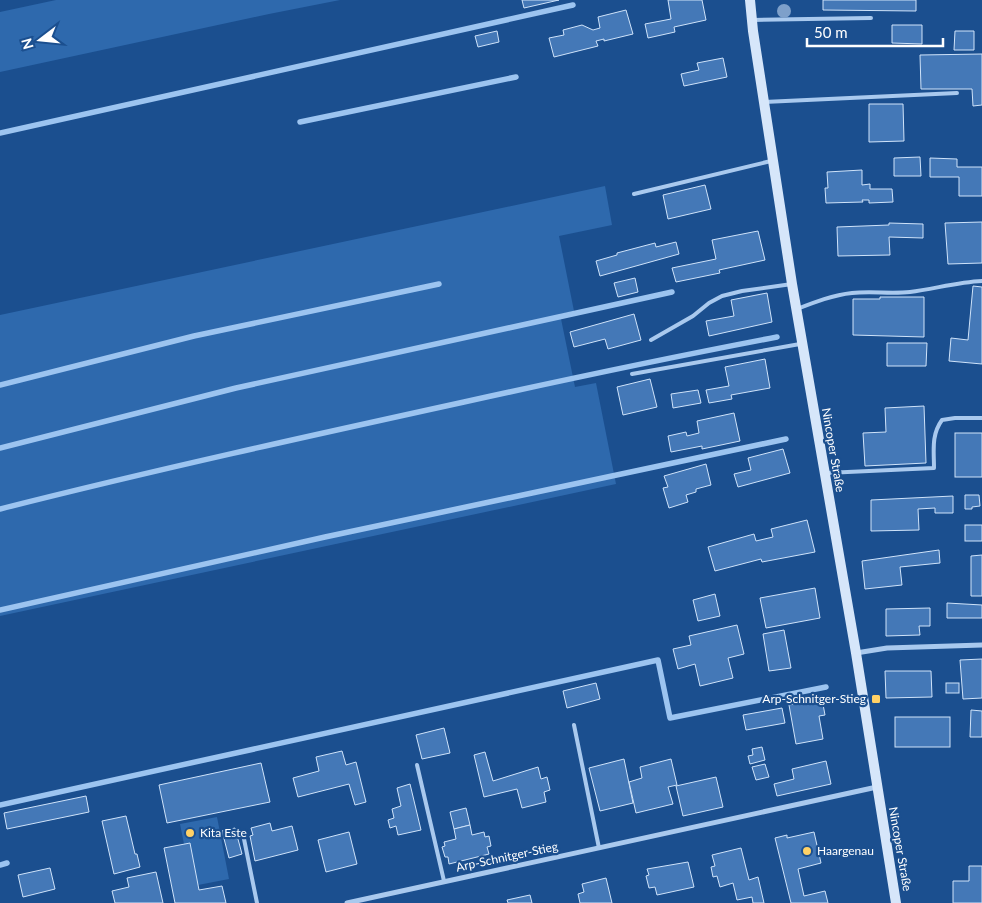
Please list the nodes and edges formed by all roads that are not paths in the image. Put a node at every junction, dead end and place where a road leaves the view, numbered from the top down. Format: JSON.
{"nodes":[{"id":1,"x":750,"y":0,"type":"edge"},
{"id":2,"x":871,"y":18,"type":"dead end"},
{"id":3,"x":752,"y":20,"type":"junction"},
{"id":4,"x":957,"y":94,"type":"dead end"},
{"id":5,"x":764,"y":102,"type":"junction"},
{"id":6,"x":773,"y":160,"type":"junction"},
{"id":7,"x":634,"y":194,"type":"dead end"},
{"id":8,"x":982,"y":281,"type":"edge"},
{"id":9,"x":792,"y":284,"type":"junction"},
{"id":10,"x":797,"y":309,"type":"junction"},
{"id":11,"x":651,"y":340,"type":"dead end"},
{"id":12,"x":803,"y":344,"type":"junction"},
{"id":13,"x":632,"y":374,"type":"dead end"},
{"id":14,"x":982,"y":418,"type":"edge"},
{"id":15,"x":824,"y":473,"type":"junction"},
{"id":16,"x":982,"y":645,"type":"edge"},
{"id":17,"x":856,"y":654,"type":"junction"},
{"id":18,"x":574,"y":725,"type":"dead end"},
{"id":19,"x":417,"y":765,"type":"dead end"},
{"id":20,"x":877,"y":787,"type":"junction"},
{"id":21,"x":243,"y":834,"type":"dead end"},
{"id":22,"x":599,"y":848,"type":"junction"},
{"id":23,"x":444,"y":881,"type":"junction"},
{"id":24,"x":257,"y":903,"type":"edge"},
{"id":25,"x":347,"y":903,"type":"edge"},
{"id":26,"x":896,"y":903,"type":"edge"}],
"edges":[{"from":1,"to":3,"type":"main road","name":"Nincoper Straße"},
{"from":2,"to":3,"type":"lane"},
{"from":3,"to":5,"type":"main road","name":"Nincoper Straße"},
{"from":4,"to":5,"type":"lane"},
{"from":5,"to":6,"type":"main road","name":"Nincoper Straße"},
{"from":6,"to":7,"type":"lane"},
{"from":6,"to":9,"type":"main road","name":"Nincoper Straße"},
{"from":8,"to":10,"type":"lane"},
{"from":9,"to":10,"type":"main road","name":"Nincoper Straße"},
{"from":9,"to":11,"type":"lane"},
{"from":10,"to":12,"type":"main road","name":"Nincoper Straße"},
{"from":12,"to":13,"type":"lane"},
{"from":12,"to":15,"type":"main road","name":"Nincoper Straße"},
{"from":14,"to":15,"type":"lane"},
{"from":15,"to":17,"type":"main road","name":"Nincoper Straße"},
{"from":16,"to":17,"type":"street"},
{"from":17,"to":20,"type":"main road","name":"Nincoper Straße"},
{"from":18,"to":22,"type":"lane"},
{"from":19,"to":23,"type":"lane"},
{"from":20,"to":22,"type":"street","name":"Arp-Schnitger-Stieg"},
{"from":20,"to":26,"type":"main road","name":"Nincoper Straße"},
{"from":21,"to":24,"type":"lane"},
{"from":22,"to":23,"type":"street","name":"Arp-Schnitger-Stieg"},
{"from":23,"to":25,"type":"street","name":"Arp-Schnitger-Stieg"}]}
